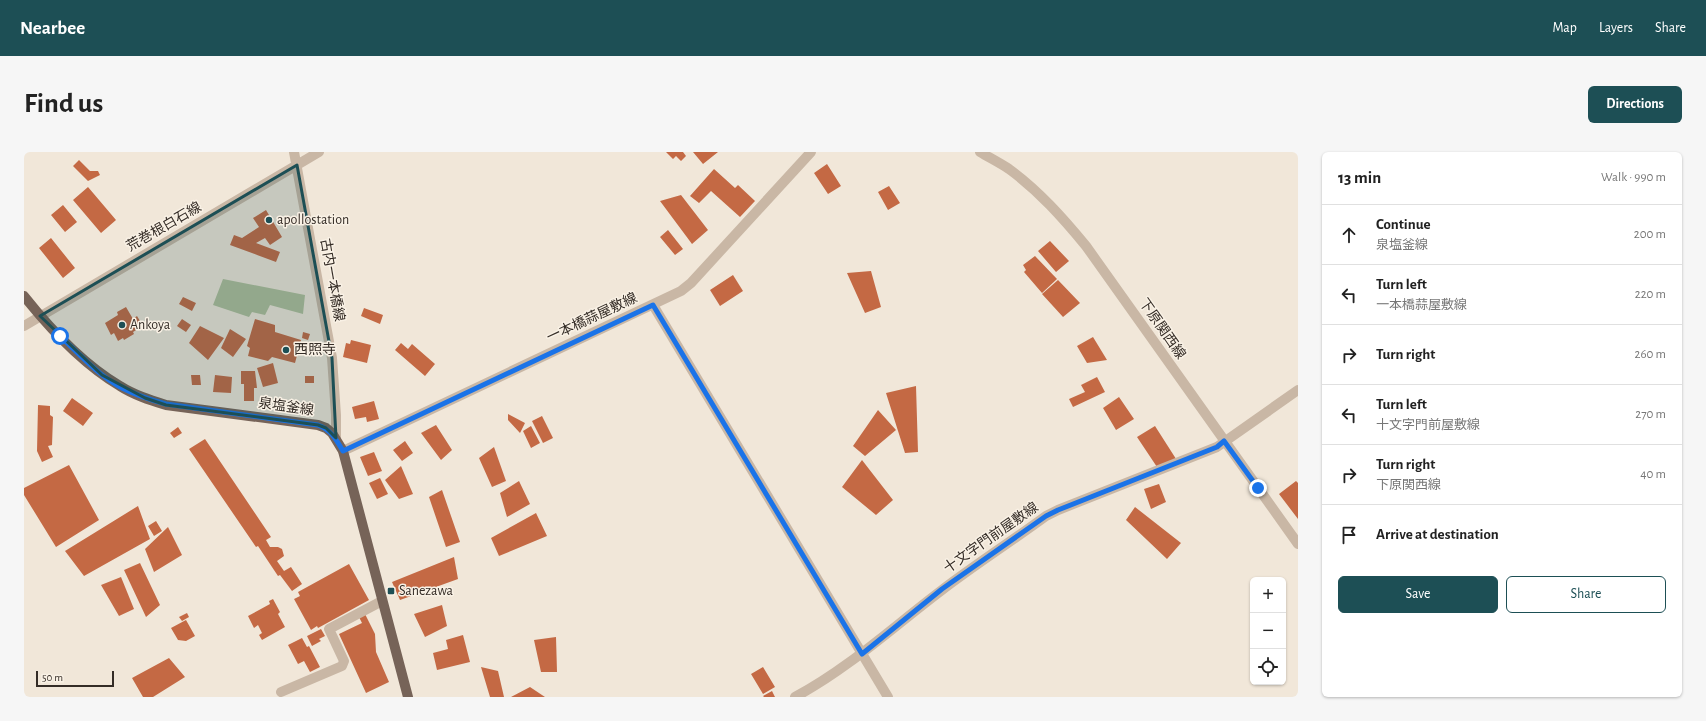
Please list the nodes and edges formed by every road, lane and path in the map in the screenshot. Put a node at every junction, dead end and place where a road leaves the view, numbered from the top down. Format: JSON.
{"nodes":[{"id":1,"x":294,"y":152,"type":"edge"},
{"id":2,"x":319,"y":152,"type":"edge"},
{"id":3,"x":811,"y":152,"type":"edge"},
{"id":4,"x":980,"y":152,"type":"edge"},
{"id":5,"x":297,"y":165,"type":"junction"},
{"id":6,"x":24,"y":296,"type":"edge"},
{"id":7,"x":653,"y":305,"type":"junction"},
{"id":8,"x":40,"y":316,"type":"junction"},
{"id":9,"x":24,"y":326,"type":"edge"},
{"id":10,"x":1298,"y":390,"type":"edge"},
{"id":11,"x":336,"y":438,"type":"junction"},
{"id":12,"x":1224,"y":441,"type":"junction"},
{"id":13,"x":343,"y":451,"type":"junction"},
{"id":14,"x":1298,"y":544,"type":"edge"},
{"id":15,"x":382,"y":601,"type":"junction"},
{"id":16,"x":862,"y":654,"type":"junction"},
{"id":17,"x":281,"y":692,"type":"dead end"},
{"id":18,"x":408,"y":697,"type":"edge"},
{"id":19,"x":795,"y":697,"type":"edge"},
{"id":20,"x":888,"y":697,"type":"edge"}],
"edges":[{"from":1,"to":5,"type":"street","name":"古内一本橋線"},
{"from":2,"to":5,"type":"street","name":"荒巻根白石線"},
{"from":3,"to":7,"type":"street","name":"一本橋蒜屋敷線"},
{"from":4,"to":12,"type":"street","name":"下原関西線"},
{"from":5,"to":8,"type":"street","name":"荒巻根白石線"},
{"from":5,"to":11,"type":"street","name":"古内一本橋線"},
{"from":6,"to":8,"type":"main road","name":"泉塩釜線"},
{"from":7,"to":13,"type":"street","name":"一本橋蒜屋敷線"},
{"from":7,"to":16,"type":"street"},
{"from":8,"to":9,"type":"street","name":"荒巻根白石線"},
{"from":8,"to":11,"type":"main road","name":"泉塩釜線"},
{"from":10,"to":12,"type":"street","name":"十文字門前屋敷線"},
{"from":11,"to":13,"type":"main road","name":"泉塩釜線"},
{"from":12,"to":14,"type":"street","name":"下原関西線"},
{"from":12,"to":16,"type":"street","name":"十文字門前屋敷線"},
{"from":13,"to":15,"type":"main road","name":"泉塩釜線"},
{"from":15,"to":17,"type":"street"},
{"from":15,"to":18,"type":"main road","name":"泉塩釜線"},
{"from":16,"to":19,"type":"street","name":"十文字門前屋敷線"},
{"from":16,"to":20,"type":"street"}]}
